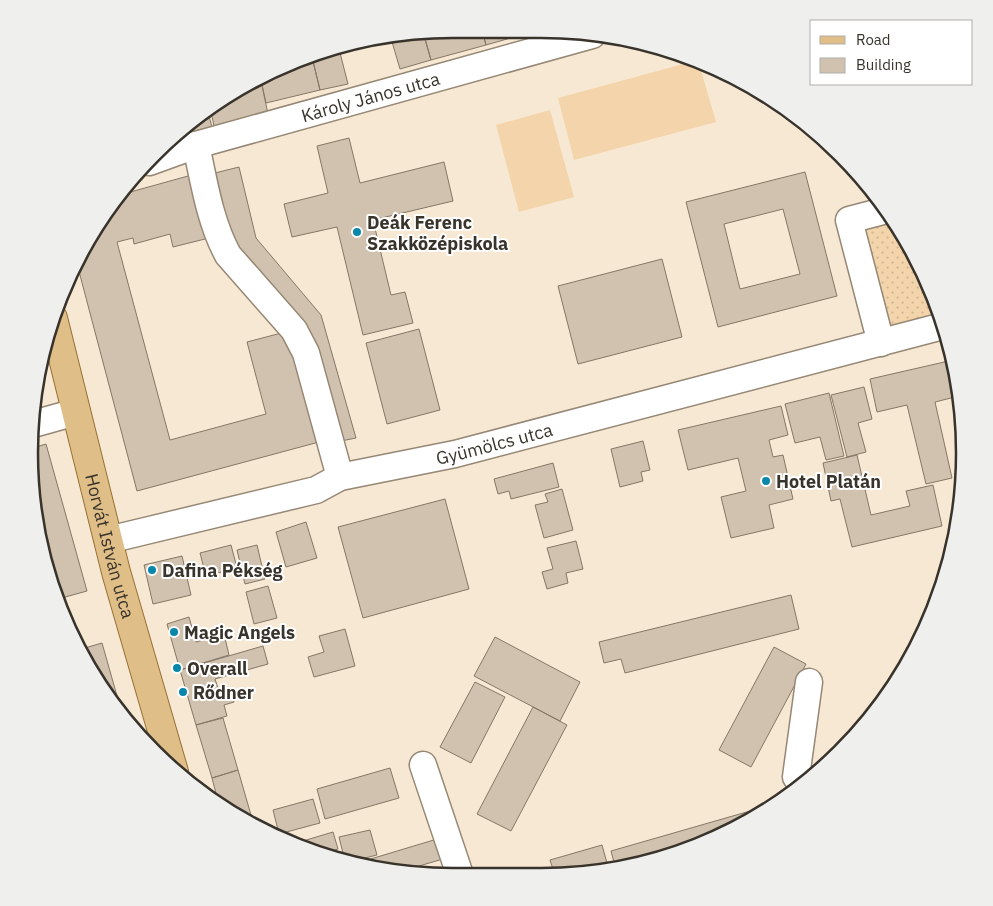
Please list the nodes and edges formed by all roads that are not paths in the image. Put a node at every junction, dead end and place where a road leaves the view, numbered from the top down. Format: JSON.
{"nodes":[{"id":1,"x":580,"y":39,"type":"edge"},
{"id":2,"x":196,"y":145,"type":"junction"},
{"id":3,"x":160,"y":158,"type":"edge"},
{"id":4,"x":878,"y":212,"type":"edge"},
{"id":5,"x":936,"y":328,"type":"edge"},
{"id":6,"x":56,"y":331,"type":"edge"},
{"id":7,"x":881,"y":343,"type":"junction"},
{"id":8,"x":76,"y":412,"type":"junction"},
{"id":9,"x":38,"y":422,"type":"edge"},
{"id":10,"x":340,"y":477,"type":"junction"},
{"id":11,"x":108,"y":540,"type":"junction"},
{"id":12,"x":809,"y":682,"type":"dead end"},
{"id":13,"x":170,"y":757,"type":"edge"},
{"id":14,"x":424,"y":765,"type":"dead end"},
{"id":15,"x":796,"y":777,"type":"dead end"},
{"id":16,"x":458,"y":868,"type":"edge"}],
"edges":[{"from":1,"to":2,"type":"street","name":"Károly János utca"},
{"from":2,"to":3,"type":"street","name":"Károly János utca"},
{"from":2,"to":10,"type":"street"},
{"from":4,"to":7,"type":"street"},
{"from":5,"to":7,"type":"street","name":"Gyümölcs utca"},
{"from":6,"to":8,"type":"main road","name":"Horvát István utca"},
{"from":7,"to":10,"type":"street","name":"Gyümölcs utca"},
{"from":8,"to":9,"type":"street"},
{"from":8,"to":11,"type":"main road","name":"Horvát István utca"},
{"from":10,"to":11,"type":"street","name":"Gyümölcs utca"},
{"from":11,"to":13,"type":"main road","name":"Horvát István utca"},
{"from":12,"to":15,"type":"street"},
{"from":14,"to":16,"type":"street"}]}
